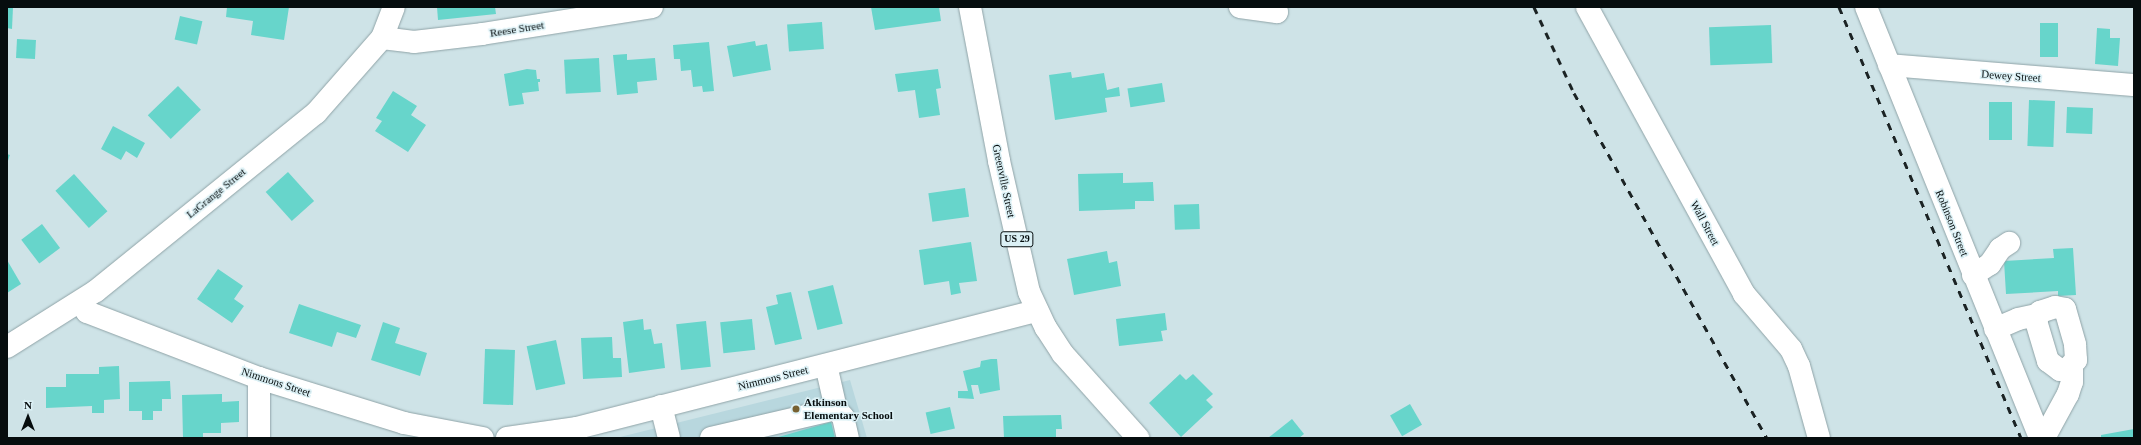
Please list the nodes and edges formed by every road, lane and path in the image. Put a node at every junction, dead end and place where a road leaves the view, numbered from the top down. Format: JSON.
{"nodes":[{"id":1,"x":394,"y":7,"type":"edge"},
{"id":2,"x":652,"y":7,"type":"edge"},
{"id":3,"x":970,"y":7,"type":"edge"},
{"id":4,"x":1240,"y":7,"type":"edge"},
{"id":5,"x":1276,"y":7,"type":"edge"},
{"id":6,"x":1587,"y":7,"type":"edge"},
{"id":7,"x":1866,"y":7,"type":"edge"},
{"id":8,"x":382,"y":38,"type":"junction"},
{"id":9,"x":1889,"y":65,"type":"junction"},
{"id":10,"x":2134,"y":85,"type":"edge"},
{"id":11,"x":2009,"y":243,"type":"dead end"},
{"id":12,"x":1973,"y":275,"type":"junction"},
{"id":13,"x":80,"y":302,"type":"junction"},
{"id":14,"x":1037,"y":311,"type":"junction"},
{"id":15,"x":2037,"y":315,"type":"junction"},
{"id":16,"x":1995,"y":329,"type":"junction"},
{"id":17,"x":7,"y":347,"type":"edge"},
{"id":18,"x":826,"y":365,"type":"junction"},
{"id":19,"x":2072,"y":367,"type":"junction"},
{"id":20,"x":259,"y":378,"type":"junction"},
{"id":21,"x":661,"y":406,"type":"junction"},
{"id":22,"x":836,"y":409,"type":"junction"},
{"id":23,"x":259,"y":438,"type":"edge"},
{"id":24,"x":483,"y":438,"type":"edge"},
{"id":25,"x":507,"y":438,"type":"edge"},
{"id":26,"x":669,"y":438,"type":"edge"},
{"id":27,"x":711,"y":438,"type":"edge"},
{"id":28,"x":848,"y":438,"type":"edge"},
{"id":29,"x":1138,"y":438,"type":"edge"},
{"id":30,"x":1819,"y":438,"type":"edge"},
{"id":31,"x":2040,"y":438,"type":"edge"},
{"id":32,"x":2044,"y":438,"type":"edge"}],
"edges":[{"from":1,"to":8,"type":"street","name":"LaGrange Street"},
{"from":2,"to":8,"type":"street","name":"Reese Street"},
{"from":3,"to":14,"type":"street","name":"Greenville Street","number":"US 29"},
{"from":4,"to":5,"type":"street"},
{"from":6,"to":30,"type":"street","name":"Wall Street"},
{"from":7,"to":9,"type":"street","name":"Robinson Street"},
{"from":8,"to":13,"type":"street","name":"LaGrange Street"},
{"from":9,"to":10,"type":"street","name":"Dewey Street"},
{"from":9,"to":12,"type":"street","name":"Robinson Street"},
{"from":11,"to":12,"type":"street"},
{"from":12,"to":16,"type":"street","name":"Robinson Street"},
{"from":13,"to":17,"type":"street","name":"LaGrange Street"},
{"from":13,"to":20,"type":"street","name":"Nimmons Street"},
{"from":14,"to":18,"type":"street","name":"Nimmons Street"},
{"from":14,"to":29,"type":"street","name":"Greenville Street","number":"US 29"},
{"from":15,"to":16,"type":"street"},
{"from":15,"to":19,"type":"street"},
{"from":15,"to":19,"type":"street"},
{"from":16,"to":31,"type":"street","name":"Robinson Street"},
{"from":18,"to":21,"type":"street","name":"Nimmons Street"},
{"from":18,"to":22,"type":"street"},
{"from":19,"to":32,"type":"street"},
{"from":20,"to":23,"type":"street"},
{"from":20,"to":24,"type":"street","name":"Nimmons Street"},
{"from":21,"to":25,"type":"street","name":"Nimmons Street"},
{"from":21,"to":26,"type":"street"},
{"from":22,"to":27,"type":"street"},
{"from":22,"to":28,"type":"street"}]}
